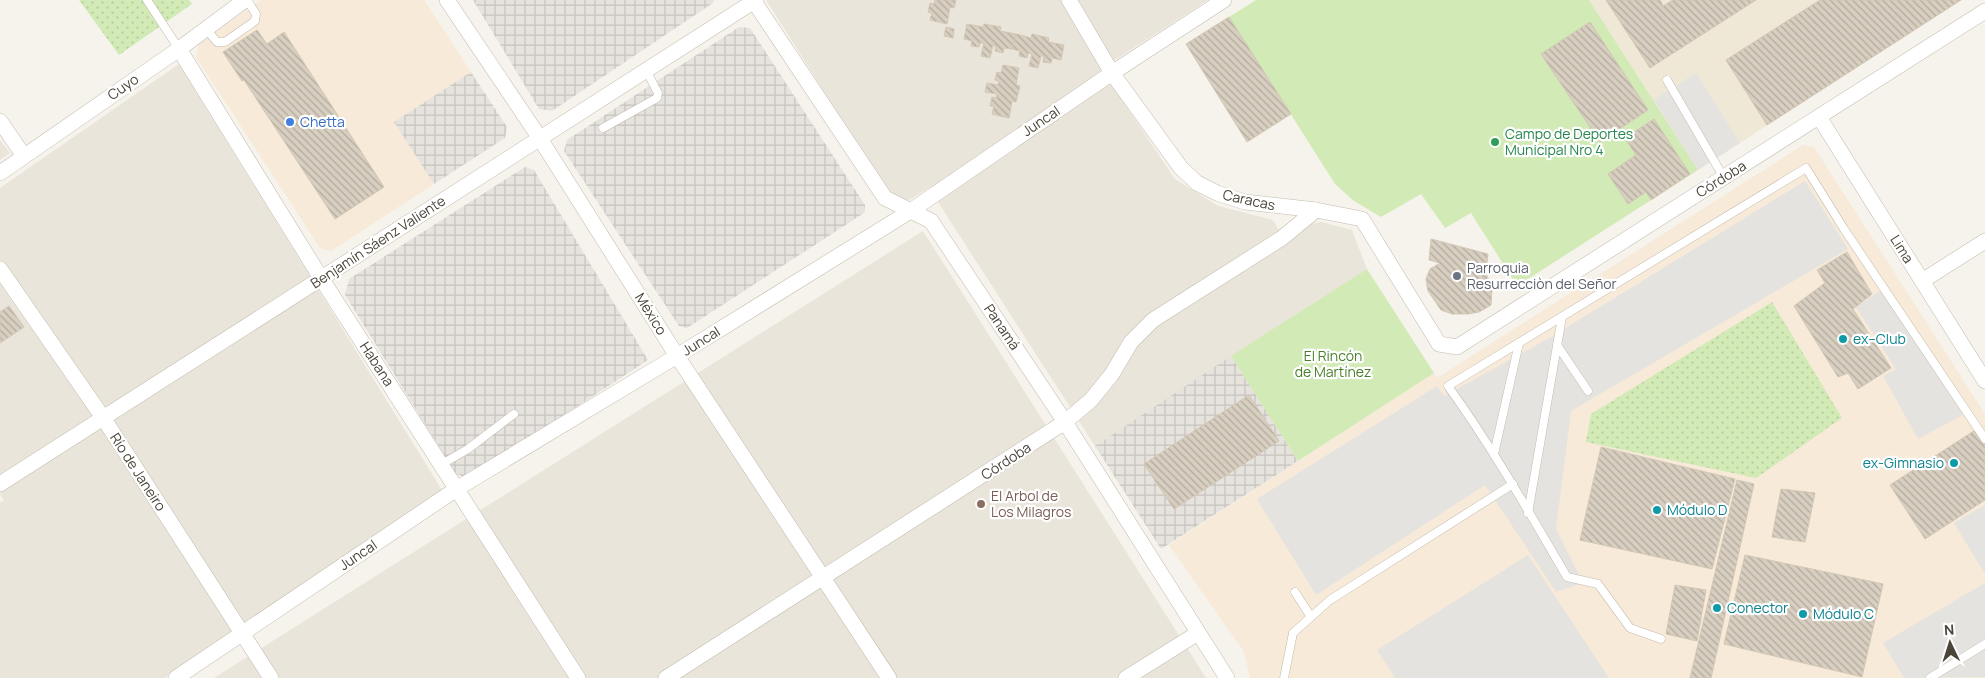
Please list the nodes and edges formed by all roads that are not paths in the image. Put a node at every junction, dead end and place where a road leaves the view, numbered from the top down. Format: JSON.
{"nodes":[{"id":1,"x":147,"y":0,"type":"edge"},
{"id":2,"x":246,"y":0,"type":"edge"},
{"id":3,"x":447,"y":0,"type":"edge"},
{"id":4,"x":1069,"y":0,"type":"edge"},
{"id":5,"x":1224,"y":0,"type":"edge"},
{"id":6,"x":754,"y":1,"type":"edge"},
{"id":7,"x":1985,"y":11,"type":"edge"},
{"id":8,"x":206,"y":29,"type":"junction"},
{"id":9,"x":179,"y":49,"type":"junction"},
{"id":10,"x":646,"y":70,"type":"junction"},
{"id":11,"x":1112,"y":73,"type":"junction"},
{"id":12,"x":1668,"y":80,"type":"dead end"},
{"id":13,"x":1819,"y":117,"type":"junction"},
{"id":14,"x":0,"y":121,"type":"edge"},
{"id":15,"x":603,"y":128,"type":"dead end"},
{"id":16,"x":539,"y":137,"type":"junction"},
{"id":17,"x":24,"y":156,"type":"junction"},
{"id":18,"x":0,"y":173,"type":"edge"},
{"id":19,"x":1724,"y":178,"type":"junction"},
{"id":20,"x":1316,"y":210,"type":"junction"},
{"id":21,"x":910,"y":212,"type":"junction"},
{"id":22,"x":1985,"y":242,"type":"edge"},
{"id":23,"x":0,"y":269,"type":"edge"},
{"id":24,"x":321,"y":278,"type":"junction"},
{"id":25,"x":1922,"y":282,"type":"junction"},
{"id":26,"x":1562,"y":317,"type":"junction"},
{"id":27,"x":1519,"y":343,"type":"junction"},
{"id":28,"x":1557,"y":345,"type":"junction"},
{"id":29,"x":1457,"y":347,"type":"joint"},
{"id":30,"x":677,"y":356,"type":"junction"},
{"id":31,"x":1985,"y":382,"type":"edge"},
{"id":32,"x":1588,"y":390,"type":"dead end"},
{"id":33,"x":514,"y":414,"type":"dead end"},
{"id":34,"x":104,"y":419,"type":"junction"},
{"id":35,"x":1066,"y":422,"type":"junction"},
{"id":36,"x":1985,"y":439,"type":"edge"},
{"id":37,"x":1494,"y":454,"type":"junction"},
{"id":38,"x":442,"y":464,"type":"junction"},
{"id":39,"x":0,"y":484,"type":"edge"},
{"id":40,"x":1513,"y":484,"type":"junction"},
{"id":41,"x":458,"y":488,"type":"junction"},
{"id":42,"x":1528,"y":513,"type":"junction"},
{"id":43,"x":824,"y":578,"type":"junction"},
{"id":44,"x":1295,"y":592,"type":"dead end"},
{"id":45,"x":1311,"y":617,"type":"junction"},
{"id":46,"x":1198,"y":633,"type":"junction"},
{"id":47,"x":242,"y":634,"type":"junction"},
{"id":48,"x":1661,"y":639,"type":"dead end"},
{"id":49,"x":1985,"y":644,"type":"edge"},
{"id":50,"x":176,"y":678,"type":"edge"},
{"id":51,"x":271,"y":678,"type":"edge"},
{"id":52,"x":578,"y":678,"type":"edge"},
{"id":53,"x":666,"y":678,"type":"edge"},
{"id":54,"x":889,"y":678,"type":"edge"},
{"id":55,"x":1126,"y":678,"type":"edge"},
{"id":56,"x":1227,"y":678,"type":"edge"},
{"id":57,"x":1284,"y":678,"type":"edge"},
{"id":58,"x":1930,"y":678,"type":"edge"}],
"edges":[{"from":1,"to":9,"type":"lane"},
{"from":2,"to":8,"type":"street","name":"Cuyo"},
{"from":2,"to":8,"type":"lane"},
{"from":3,"to":16,"type":"street","name":"México"},
{"from":4,"to":11,"type":"street","name":"Caracas"},
{"from":5,"to":11,"type":"street","name":"Juncal"},
{"from":6,"to":10,"type":"street","name":"Benjamín Sáenz Valiente"},
{"from":6,"to":21,"type":"street","name":"Panamá"},
{"from":7,"to":13,"type":"street","name":"Córdoba"},
{"from":8,"to":9,"type":"street","name":"Cuyo"},
{"from":9,"to":17,"type":"street","name":"Cuyo"},
{"from":9,"to":24,"type":"street","name":"Habana"},
{"from":10,"to":15,"type":"lane"},
{"from":10,"to":16,"type":"street","name":"Benjamín Sáenz Valiente"},
{"from":11,"to":20,"type":"street","name":"Caracas"},
{"from":11,"to":21,"type":"street","name":"Juncal"},
{"from":12,"to":19,"type":"lane"},
{"from":13,"to":19,"type":"street","name":"Córdoba"},
{"from":13,"to":25,"type":"street","name":"Lima"},
{"from":14,"to":17,"type":"street"},
{"from":16,"to":24,"type":"street","name":"Benjamín Sáenz Valiente"},
{"from":16,"to":30,"type":"street","name":"México"},
{"from":17,"to":18,"type":"street","name":"Cuyo"},
{"from":19,"to":29,"type":"street","name":"Córdoba"},
{"from":20,"to":29,"type":"street","name":"Caracas"},
{"from":20,"to":35,"type":"street","name":"Córdoba"},
{"from":21,"to":30,"type":"street","name":"Juncal"},
{"from":21,"to":35,"type":"street","name":"Panamá"},
{"from":22,"to":25,"type":"street"},
{"from":23,"to":34,"type":"street","name":"Río de Janeiro"},
{"from":24,"to":34,"type":"street","name":"Benjamín Sáenz Valiente"},
{"from":24,"to":38,"type":"street","name":"Habana"},
{"from":25,"to":31,"type":"street","name":"Lima"},
{"from":26,"to":27,"type":"lane"},
{"from":26,"to":28,"type":"lane"},
{"from":26,"to":36,"type":"lane"},
{"from":27,"to":37,"type":"lane"},
{"from":27,"to":37,"type":"lane"},
{"from":28,"to":32,"type":"lane"},
{"from":28,"to":42,"type":"lane"},
{"from":30,"to":41,"type":"street","name":"Juncal"},
{"from":30,"to":43,"type":"street","name":"México"},
{"from":33,"to":38,"type":"lane"},
{"from":34,"to":39,"type":"street","name":"Benjamín Sáenz Valiente"},
{"from":34,"to":47,"type":"street","name":"Río de Janeiro"},
{"from":35,"to":43,"type":"street","name":"Córdoba"},
{"from":35,"to":46,"type":"street","name":"Panamá"},
{"from":37,"to":40,"type":"lane"},
{"from":38,"to":41,"type":"street","name":"Habana"},
{"from":40,"to":42,"type":"lane"},
{"from":40,"to":45,"type":"lane"},
{"from":41,"to":47,"type":"street","name":"Juncal"},
{"from":41,"to":52,"type":"street","name":"Habana"},
{"from":42,"to":48,"type":"lane"},
{"from":43,"to":53,"type":"street","name":"Córdoba"},
{"from":43,"to":54,"type":"street","name":"México"},
{"from":44,"to":45,"type":"lane"},
{"from":45,"to":57,"type":"lane"},
{"from":46,"to":55,"type":"street"},
{"from":46,"to":56,"type":"street","name":"Panamá"},
{"from":47,"to":50,"type":"street","name":"Juncal"},
{"from":47,"to":51,"type":"street","name":"Río de Janeiro"},
{"from":49,"to":58,"type":"lane"}]}
